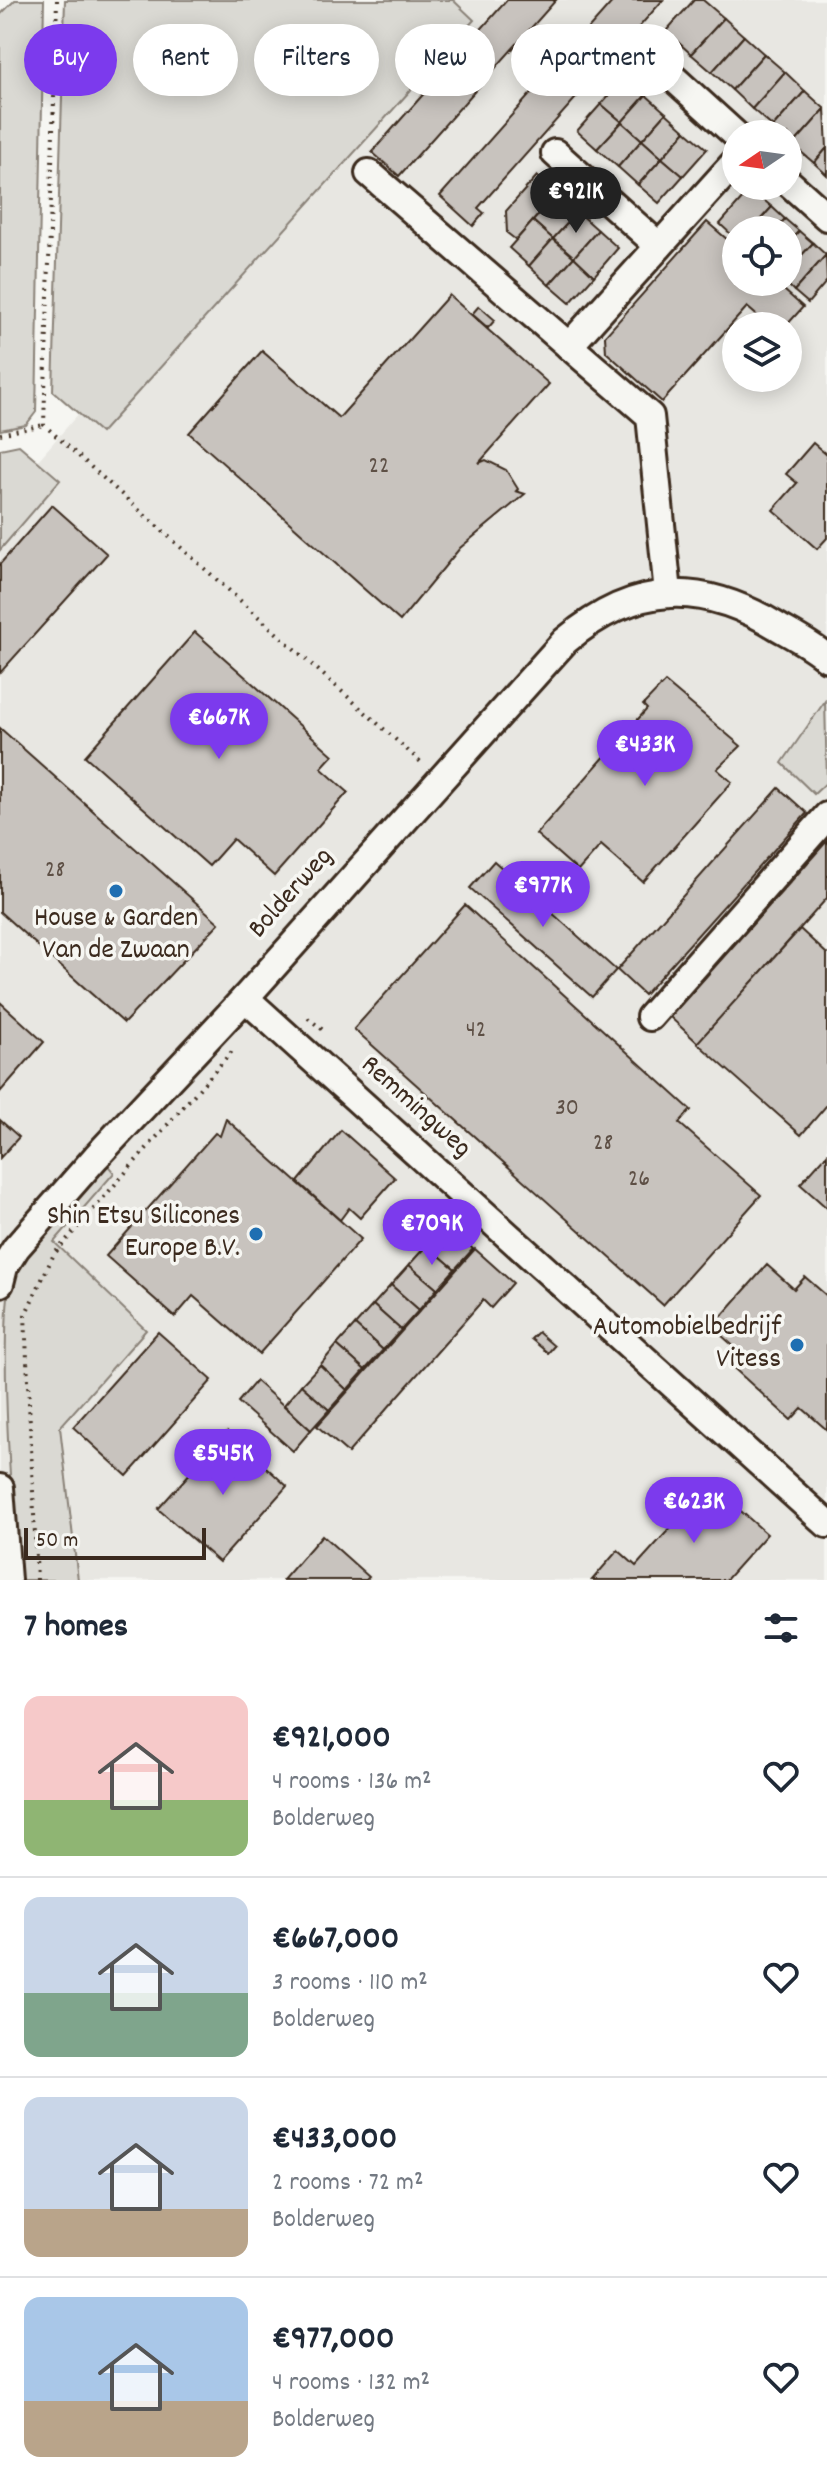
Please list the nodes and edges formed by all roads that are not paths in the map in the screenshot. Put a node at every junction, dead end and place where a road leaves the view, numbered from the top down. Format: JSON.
{"nodes":[{"id":1,"x":684,"y":88,"type":"edge"},
{"id":2,"x":722,"y":122,"type":"edge"},
{"id":3,"x":555,"y":153,"type":"dead end"},
{"id":4,"x":369,"y":173,"type":"dead end"},
{"id":5,"x":722,"y":176,"type":"edge"},
{"id":6,"x":802,"y":195,"type":"edge"},
{"id":7,"x":827,"y":217,"type":"edge"},
{"id":8,"x":659,"y":246,"type":"junction"},
{"id":9,"x":569,"y":346,"type":"junction"},
{"id":10,"x":668,"y":593,"type":"junction"},
{"id":11,"x":827,"y":658,"type":"edge"},
{"id":12,"x":827,"y":816,"type":"edge"},
{"id":13,"x":245,"y":998,"type":"junction"},
{"id":14,"x":650,"y":1017,"type":"dead end"},
{"id":15,"x":0,"y":1283,"type":"edge"},
{"id":16,"x":0,"y":1488,"type":"edge"},
{"id":17,"x":827,"y":1524,"type":"edge"},
{"id":18,"x":7,"y":1580,"type":"edge"}],
"edges":[{"from":1,"to":2,"type":"street"},
{"from":3,"to":8,"type":"street"},
{"from":4,"to":9,"type":"street"},
{"from":5,"to":8,"type":"street"},
{"from":6,"to":7,"type":"street"},
{"from":8,"to":9,"type":"street"},
{"from":9,"to":10,"type":"street"},
{"from":10,"to":11,"type":"street","name":"Bolderweg"},
{"from":10,"to":13,"type":"street","name":"Bolderweg"},
{"from":12,"to":14,"type":"street"},
{"from":13,"to":15,"type":"street","name":"Bolderweg"},
{"from":13,"to":17,"type":"street","name":"Remmingweg"},
{"from":16,"to":18,"type":"street"}]}
